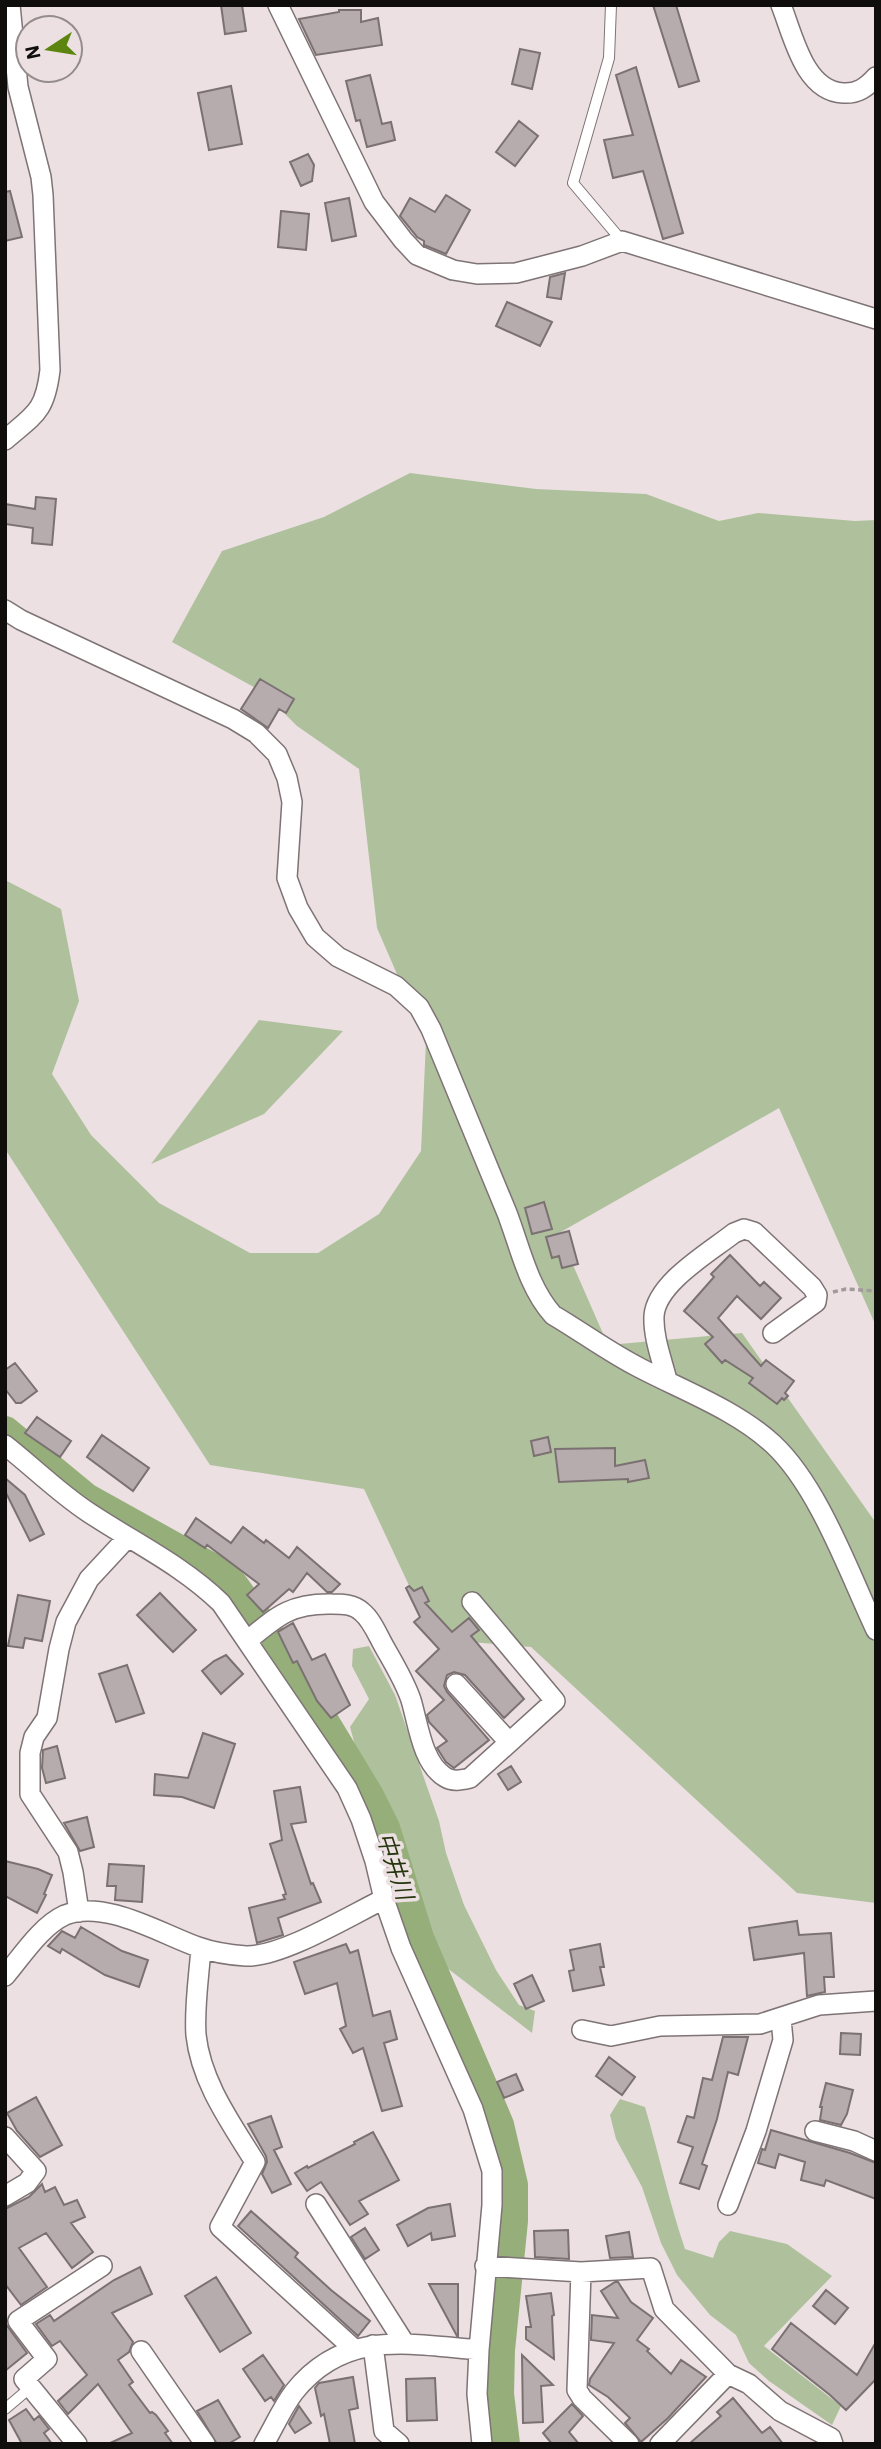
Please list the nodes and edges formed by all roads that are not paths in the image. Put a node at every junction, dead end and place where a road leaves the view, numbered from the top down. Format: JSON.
{"nodes":[{"id":1,"x":10,"y":5,"type":"edge"},
{"id":2,"x":278,"y":5,"type":"edge"},
{"id":3,"x":611,"y":5,"type":"edge"},
{"id":4,"x":781,"y":5,"type":"edge"},
{"id":5,"x":876,"y":78,"type":"edge"},
{"id":6,"x":622,"y":241,"type":"junction"},
{"id":7,"x":876,"y":320,"type":"edge"},
{"id":8,"x":5,"y":440,"type":"edge"},
{"id":9,"x":5,"y":610,"type":"edge"},
{"id":10,"x":773,"y":1333,"type":"dead end"},
{"id":11,"x":667,"y":1380,"type":"junction"},
{"id":12,"x":5,"y":1445,"type":"edge"},
{"id":13,"x":128,"y":1537,"type":"junction"},
{"id":14,"x":472,"y":1602,"type":"dead end"},
{"id":15,"x":876,"y":1630,"type":"edge"},
{"id":16,"x":250,"y":1638,"type":"junction"},
{"id":17,"x":456,"y":1684,"type":"dead end"},
{"id":18,"x":509,"y":1742,"type":"junction"},
{"id":19,"x":384,"y":1899,"type":"junction"},
{"id":20,"x":79,"y":1912,"type":"junction"},
{"id":21,"x":201,"y":1948,"type":"junction"},
{"id":22,"x":5,"y":1976,"type":"edge"},
{"id":23,"x":876,"y":2001,"type":"edge"},
{"id":24,"x":781,"y":2019,"type":"junction"},
{"id":25,"x":582,"y":2030,"type":"dead end"},
{"id":26,"x":815,"y":2132,"type":"dead end"},
{"id":27,"x":5,"y":2137,"type":"edge"},
{"id":28,"x":876,"y":2151,"type":"edge"},
{"id":29,"x":5,"y":2196,"type":"edge"},
{"id":30,"x":316,"y":2204,"type":"dead end"},
{"id":31,"x":729,"y":2205,"type":"dead end"},
{"id":32,"x":102,"y":2266,"type":"dead end"},
{"id":33,"x":490,"y":2266,"type":"junction"},
{"id":34,"x":580,"y":2272,"type":"junction"},
{"id":35,"x":405,"y":2344,"type":"junction"},
{"id":36,"x":364,"y":2347,"type":"junction"},
{"id":37,"x":478,"y":2350,"type":"junction"},
{"id":38,"x":141,"y":2351,"type":"dead end"},
{"id":39,"x":728,"y":2374,"type":"junction"},
{"id":40,"x":31,"y":2386,"type":"junction"},
{"id":41,"x":5,"y":2409,"type":"edge"},
{"id":42,"x":77,"y":2444,"type":"edge"},
{"id":43,"x":205,"y":2444,"type":"edge"},
{"id":44,"x":264,"y":2444,"type":"edge"},
{"id":45,"x":399,"y":2444,"type":"edge"},
{"id":46,"x":482,"y":2444,"type":"edge"},
{"id":47,"x":629,"y":2444,"type":"edge"},
{"id":48,"x":660,"y":2444,"type":"edge"},
{"id":49,"x":832,"y":2444,"type":"edge"}],
"edges":[{"from":1,"to":8,"type":"street"},
{"from":2,"to":6,"type":"street"},
{"from":3,"to":6,"type":"lane"},
{"from":4,"to":5,"type":"street"},
{"from":6,"to":7,"type":"street"},
{"from":9,"to":11,"type":"street"},
{"from":10,"to":11,"type":"street"},
{"from":11,"to":15,"type":"street"},
{"from":12,"to":13,"type":"street"},
{"from":13,"to":16,"type":"street"},
{"from":13,"to":20,"type":"street"},
{"from":14,"to":18,"type":"street"},
{"from":16,"to":18,"type":"street"},
{"from":16,"to":19,"type":"street"},
{"from":17,"to":18,"type":"street"},
{"from":19,"to":21,"type":"street"},
{"from":19,"to":33,"type":"street"},
{"from":20,"to":21,"type":"street"},
{"from":20,"to":22,"type":"street"},
{"from":21,"to":36,"type":"street"},
{"from":23,"to":24,"type":"street"},
{"from":24,"to":25,"type":"street"},
{"from":24,"to":31,"type":"street"},
{"from":26,"to":28,"type":"street"},
{"from":27,"to":29,"type":"street"},
{"from":30,"to":35,"type":"street"},
{"from":32,"to":40,"type":"street"},
{"from":33,"to":34,"type":"street"},
{"from":33,"to":37,"type":"street"},
{"from":34,"to":39,"type":"street"},
{"from":34,"to":47,"type":"street"},
{"from":35,"to":36,"type":"street"},
{"from":35,"to":37,"type":"street"},
{"from":36,"to":44,"type":"street"},
{"from":36,"to":45,"type":"street"},
{"from":37,"to":46,"type":"street"},
{"from":38,"to":43,"type":"street"},
{"from":39,"to":48,"type":"street"},
{"from":39,"to":49,"type":"street"},
{"from":40,"to":41,"type":"lane"},
{"from":40,"to":42,"type":"street"}]}
